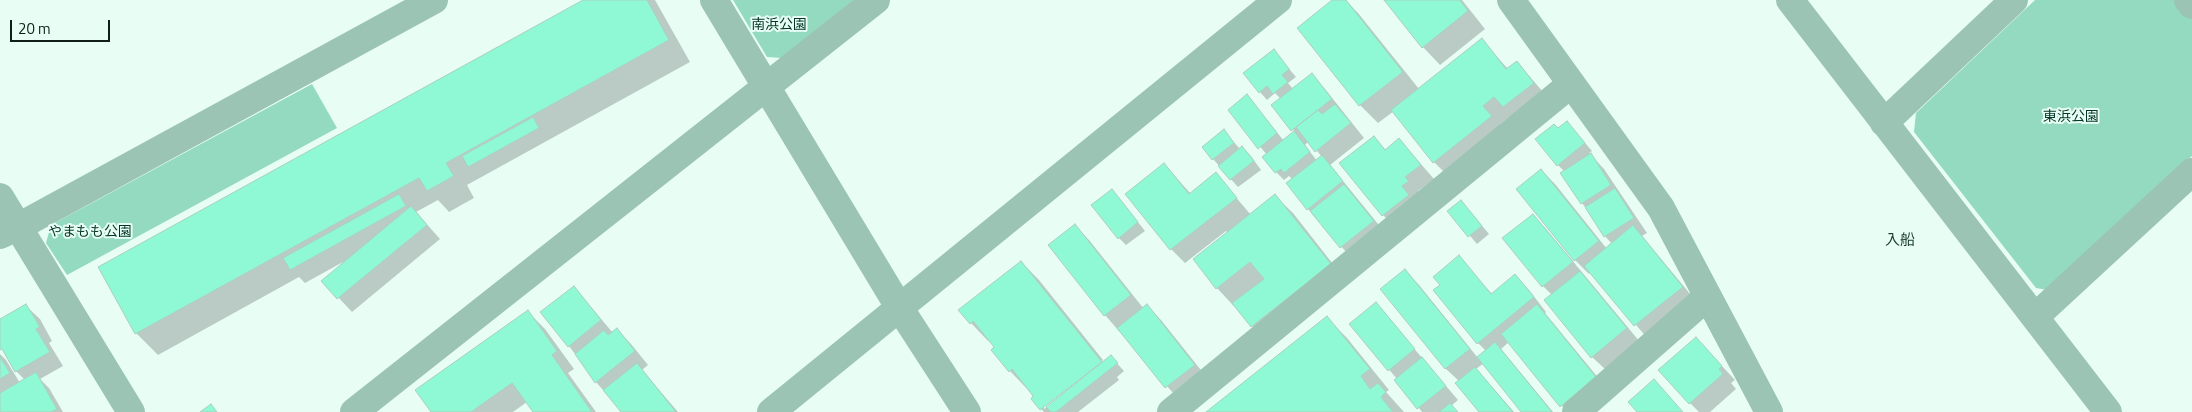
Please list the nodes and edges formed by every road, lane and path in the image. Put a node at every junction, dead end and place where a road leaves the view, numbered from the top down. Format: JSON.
{"nodes":[{"id":1,"x":434,"y":0,"type":"edge"},
{"id":2,"x":714,"y":0,"type":"edge"},
{"id":3,"x":876,"y":0,"type":"edge"},
{"id":4,"x":1278,"y":0,"type":"edge"},
{"id":5,"x":1512,"y":0,"type":"edge"},
{"id":6,"x":1790,"y":0,"type":"edge"},
{"id":7,"x":2014,"y":0,"type":"edge"},
{"id":8,"x":2188,"y":0,"type":"edge"},
{"id":9,"x":2192,"y":5,"type":"edge"},
{"id":10,"x":1571,"y":84,"type":"junction"},
{"id":11,"x":766,"y":87,"type":"junction"},
{"id":12,"x":1884,"y":123,"type":"junction"},
{"id":13,"x":2192,"y":172,"type":"edge"},
{"id":14,"x":0,"y":197,"type":"edge"},
{"id":15,"x":9,"y":231,"type":"edge"},
{"id":16,"x":1708,"y":297,"type":"junction"},
{"id":17,"x":899,"y":307,"type":"junction"},
{"id":18,"x":2035,"y":317,"type":"junction"},
{"id":19,"x":131,"y":412,"type":"edge"},
{"id":20,"x":354,"y":412,"type":"edge"},
{"id":21,"x":771,"y":412,"type":"edge"},
{"id":22,"x":966,"y":412,"type":"edge"},
{"id":23,"x":1171,"y":412,"type":"edge"},
{"id":24,"x":1576,"y":412,"type":"edge"},
{"id":25,"x":1769,"y":412,"type":"edge"},
{"id":26,"x":2108,"y":412,"type":"edge"}],
"edges":[{"from":1,"to":15,"type":"street"},
{"from":2,"to":11,"type":"street"},
{"from":3,"to":11,"type":"street"},
{"from":4,"to":17,"type":"street"},
{"from":5,"to":10,"type":"street"},
{"from":6,"to":12,"type":"street"},
{"from":7,"to":12,"type":"street"},
{"from":8,"to":9,"type":"street"},
{"from":10,"to":16,"type":"street"},
{"from":10,"to":23,"type":"street"},
{"from":11,"to":17,"type":"street"},
{"from":11,"to":20,"type":"street"},
{"from":12,"to":18,"type":"street"},
{"from":13,"to":18,"type":"street"},
{"from":14,"to":15,"type":"street"},
{"from":15,"to":19,"type":"street"},
{"from":16,"to":24,"type":"street"},
{"from":16,"to":25,"type":"street"},
{"from":17,"to":21,"type":"street"},
{"from":17,"to":22,"type":"street"},
{"from":18,"to":26,"type":"street"}]}
